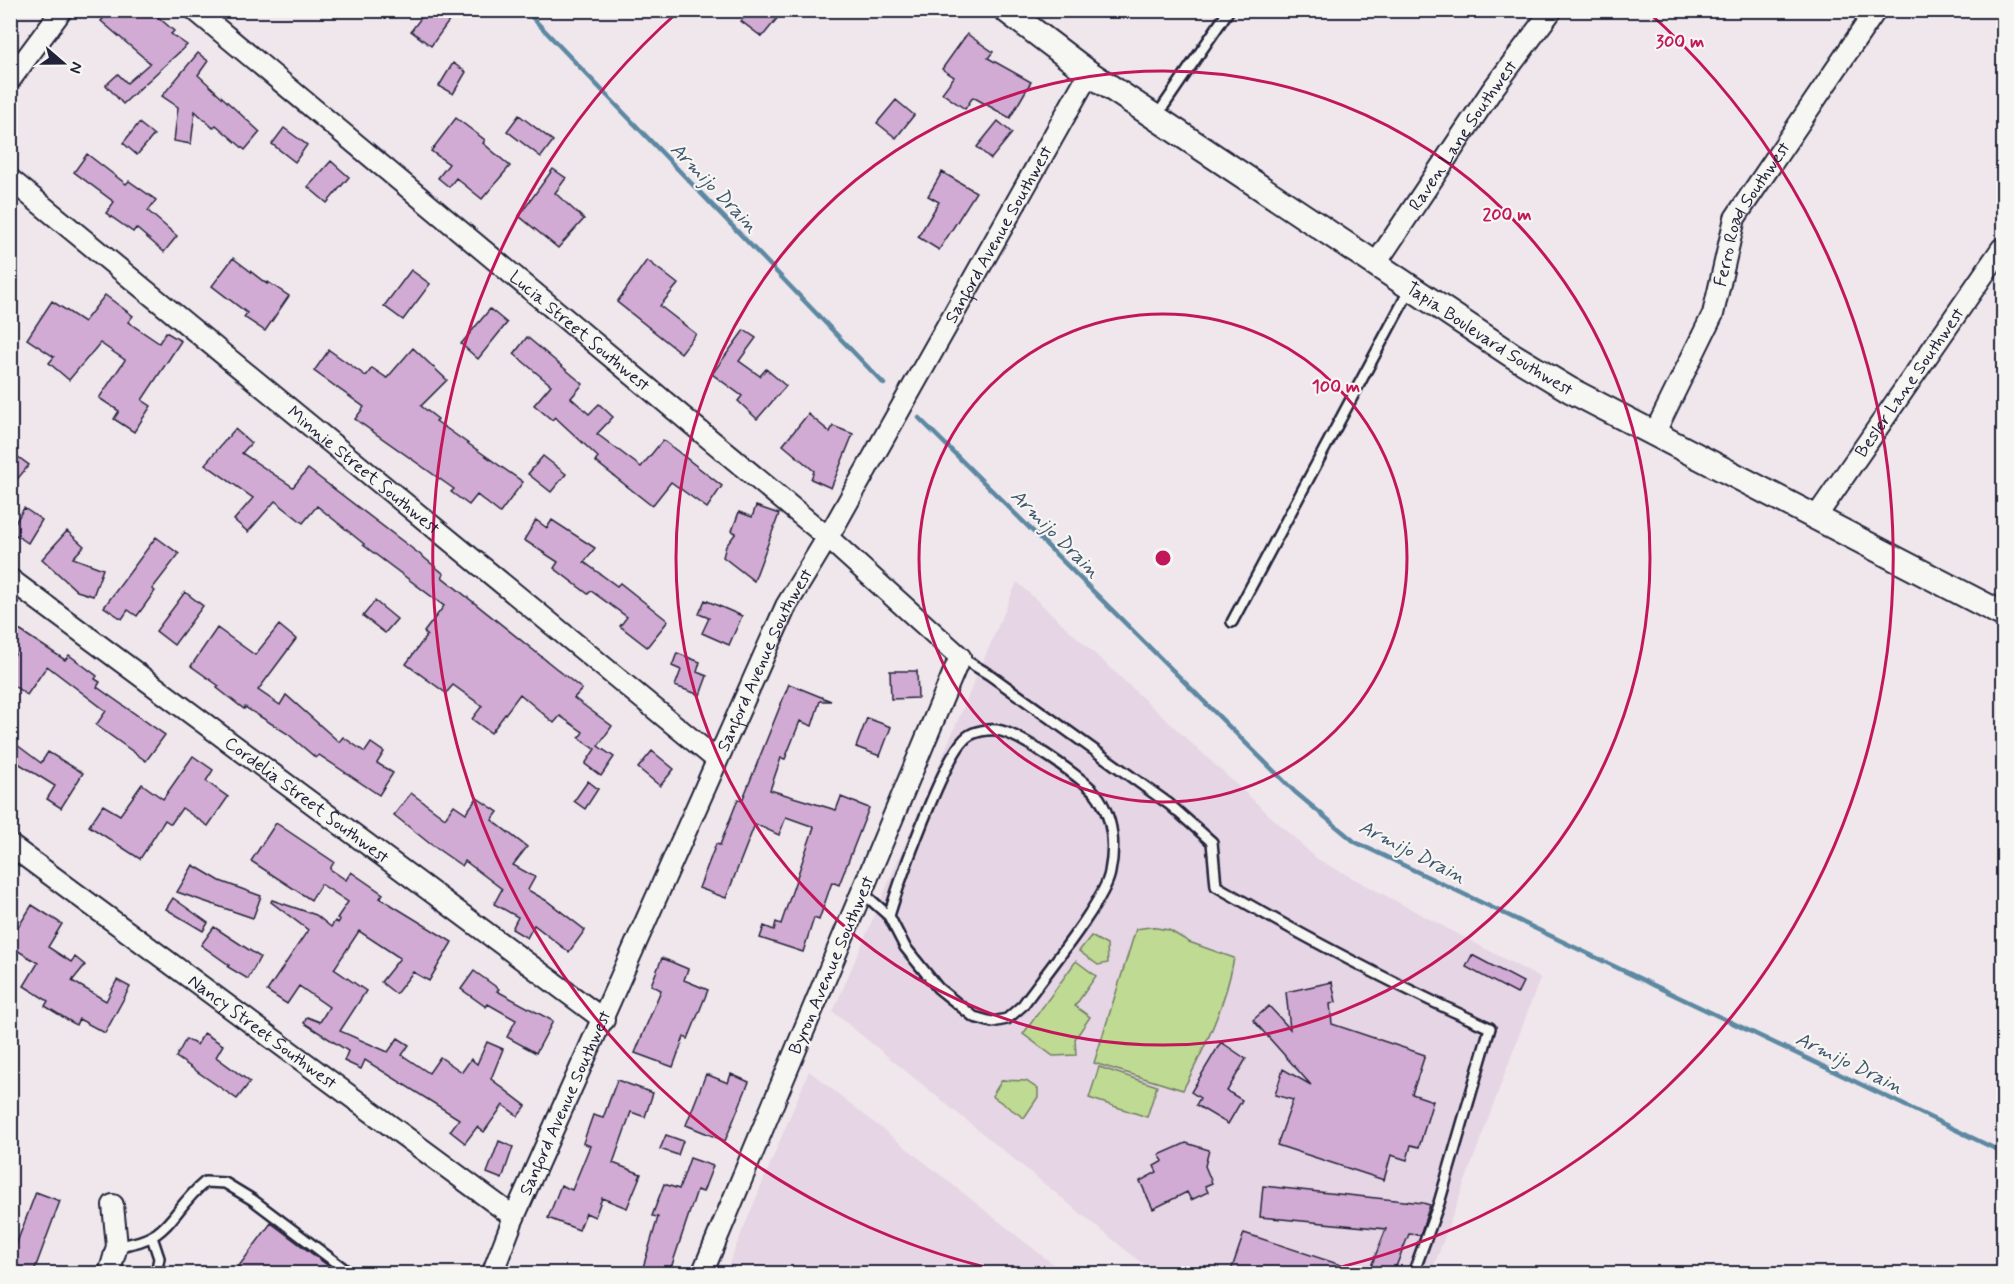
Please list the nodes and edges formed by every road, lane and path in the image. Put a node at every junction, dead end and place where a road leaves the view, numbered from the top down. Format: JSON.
{"nodes":[{"id":1,"x":62,"y":10,"type":"edge"},
{"id":2,"x":195,"y":10,"type":"edge"},
{"id":3,"x":1006,"y":10,"type":"edge"},
{"id":4,"x":1229,"y":10,"type":"edge"},
{"id":5,"x":1552,"y":10,"type":"edge"},
{"id":6,"x":1876,"y":10,"type":"edge"},
{"id":7,"x":1089,"y":73,"type":"junction"},
{"id":8,"x":10,"y":80,"type":"edge"},
{"id":9,"x":1156,"y":117,"type":"junction"},
{"id":10,"x":10,"y":179,"type":"edge"},
{"id":11,"x":2002,"y":248,"type":"dead end"},
{"id":12,"x":1377,"y":262,"type":"junction"},
{"id":13,"x":1412,"y":286,"type":"junction"},
{"id":14,"x":1655,"y":432,"type":"junction"},
{"id":15,"x":1816,"y":517,"type":"junction"},
{"id":16,"x":826,"y":536,"type":"junction"},
{"id":17,"x":10,"y":579,"type":"edge"},
{"id":18,"x":2004,"y":615,"type":"edge"},
{"id":19,"x":1232,"y":622,"type":"dead end"},
{"id":20,"x":960,"y":657,"type":"junction"},
{"id":21,"x":717,"y":760,"type":"junction"},
{"id":22,"x":10,"y":845,"type":"edge"},
{"id":23,"x":862,"y":892,"type":"junction"},
{"id":24,"x":889,"y":916,"type":"junction"},
{"id":25,"x":604,"y":1020,"type":"junction"},
{"id":26,"x":113,"y":1205,"type":"dead end"},
{"id":27,"x":514,"y":1217,"type":"junction"},
{"id":28,"x":152,"y":1237,"type":"junction"},
{"id":29,"x":117,"y":1246,"type":"junction"},
{"id":30,"x":109,"y":1274,"type":"edge"},
{"id":31,"x":156,"y":1274,"type":"edge"},
{"id":32,"x":351,"y":1274,"type":"edge"},
{"id":33,"x":492,"y":1274,"type":"edge"},
{"id":34,"x":702,"y":1274,"type":"edge"},
{"id":35,"x":1413,"y":1274,"type":"edge"}],
"edges":[{"from":1,"to":8,"type":"street"},
{"from":2,"to":16,"type":"street","name":"Lucia Street Southwest"},
{"from":3,"to":7,"type":"street","name":"Tapia Boulevard Southwest"},
{"from":4,"to":9,"type":"lane"},
{"from":5,"to":12,"type":"street","name":"Raven Lane Southwest"},
{"from":6,"to":14,"type":"street","name":"Ferro Road Southwest"},
{"from":7,"to":9,"type":"street","name":"Tapia Boulevard Southwest"},
{"from":7,"to":16,"type":"street","name":"Sanford Avenue Southwest"},
{"from":9,"to":12,"type":"street","name":"Tapia Boulevard Southwest"},
{"from":10,"to":21,"type":"street","name":"Minnie Street Southwest"},
{"from":11,"to":15,"type":"street","name":"Besler Lane Southwest"},
{"from":12,"to":13,"type":"street","name":"Tapia Boulevard Southwest"},
{"from":13,"to":14,"type":"street","name":"Tapia Boulevard Southwest"},
{"from":13,"to":19,"type":"lane"},
{"from":14,"to":15,"type":"street","name":"Tapia Boulevard Southwest"},
{"from":15,"to":18,"type":"street","name":"Tapia Boulevard Southwest"},
{"from":16,"to":20,"type":"street","name":"Lucia Street Southwest"},
{"from":16,"to":21,"type":"street","name":"Sanford Avenue Southwest"},
{"from":17,"to":25,"type":"street","name":"Cordelia Street Southwest"},
{"from":20,"to":23,"type":"street","name":"Byron Avenue Southwest"},
{"from":20,"to":35,"type":"lane"},
{"from":21,"to":25,"type":"street","name":"Sanford Avenue Southwest"},
{"from":22,"to":27,"type":"street","name":"Nancy Street Southwest"},
{"from":23,"to":24,"type":"lane"},
{"from":23,"to":34,"type":"street","name":"Byron Avenue Southwest"},
{"from":24,"to":24,"type":"lane"},
{"from":25,"to":27,"type":"street","name":"Sanford Avenue Southwest"},
{"from":26,"to":29,"type":"street"},
{"from":27,"to":33,"type":"street","name":"Sanford Avenue Southwest"},
{"from":28,"to":29,"type":"lane"},
{"from":28,"to":31,"type":"lane"},
{"from":28,"to":32,"type":"lane"},
{"from":29,"to":30,"type":"street"}]}
